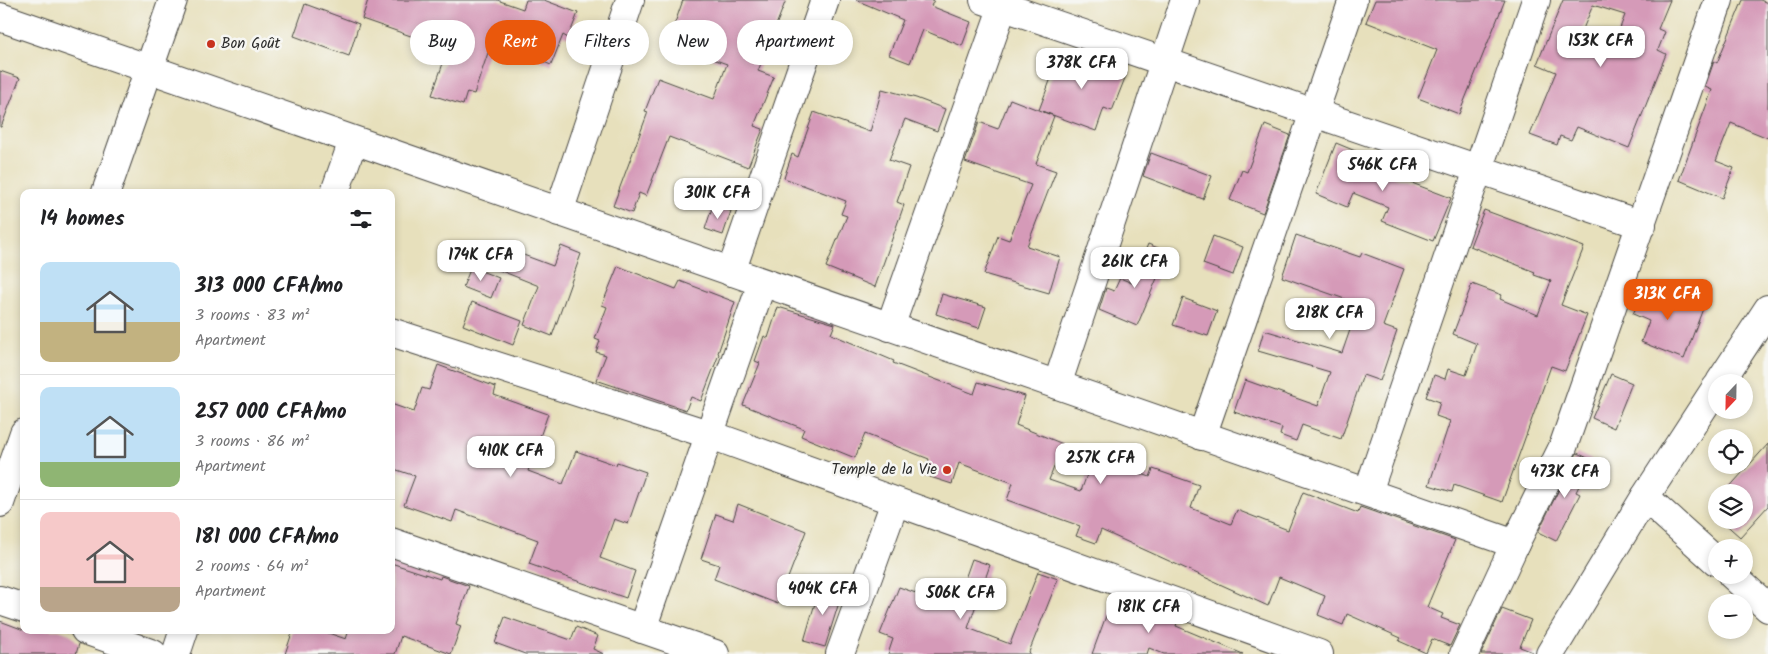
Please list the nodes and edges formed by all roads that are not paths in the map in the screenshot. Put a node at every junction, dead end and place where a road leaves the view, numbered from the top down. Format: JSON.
{"nodes":[{"id":1,"x":173,"y":0,"type":"edge"},
{"id":2,"x":825,"y":0,"type":"edge"},
{"id":3,"x":1185,"y":0,"type":"edge"},
{"id":4,"x":1353,"y":0,"type":"edge"},
{"id":5,"x":1536,"y":0,"type":"edge"},
{"id":6,"x":1719,"y":0,"type":"edge"},
{"id":7,"x":623,"y":2,"type":"edge"},
{"id":8,"x":997,"y":2,"type":"edge"},
{"id":9,"x":0,"y":17,"type":"edge"},
{"id":10,"x":1164,"y":62,"type":"junction"},
{"id":11,"x":148,"y":69,"type":"junction"},
{"id":12,"x":1314,"y":113,"type":"junction"},
{"id":13,"x":353,"y":141,"type":"junction"},
{"id":14,"x":1479,"y":169,"type":"junction"},
{"id":15,"x":107,"y":189,"type":"edge"},
{"id":16,"x":336,"y":189,"type":"edge"},
{"id":17,"x":559,"y":212,"type":"junction"},
{"id":18,"x":1642,"y":225,"type":"junction"},
{"id":19,"x":731,"y":272,"type":"junction"},
{"id":20,"x":762,"y":283,"type":"junction"},
{"id":21,"x":1768,"y":309,"type":"edge"},
{"id":22,"x":890,"y":327,"type":"junction"},
{"id":23,"x":395,"y":333,"type":"edge"},
{"id":24,"x":1725,"y":374,"type":"edge"},
{"id":25,"x":1057,"y":385,"type":"junction"},
{"id":26,"x":1708,"y":400,"type":"edge"},
{"id":27,"x":711,"y":435,"type":"junction"},
{"id":28,"x":1202,"y":436,"type":"junction"},
{"id":29,"x":20,"y":445,"type":"edge"},
{"id":30,"x":1368,"y":492,"type":"junction"},
{"id":31,"x":1645,"y":497,"type":"junction"},
{"id":32,"x":895,"y":502,"type":"junction"},
{"id":33,"x":0,"y":503,"type":"edge"},
{"id":34,"x":395,"y":543,"type":"edge"},
{"id":35,"x":1515,"y":544,"type":"junction"},
{"id":36,"x":1708,"y":554,"type":"edge"},
{"id":37,"x":1742,"y":584,"type":"edge"},
{"id":38,"x":0,"y":600,"type":"edge"},
{"id":39,"x":20,"y":607,"type":"edge"},
{"id":40,"x":1768,"y":608,"type":"edge"},
{"id":41,"x":642,"y":629,"type":"junction"},
{"id":42,"x":96,"y":634,"type":"edge"},
{"id":43,"x":183,"y":634,"type":"edge"},
{"id":44,"x":153,"y":654,"type":"edge"},
{"id":45,"x":176,"y":654,"type":"edge"},
{"id":46,"x":715,"y":654,"type":"edge"},
{"id":47,"x":840,"y":654,"type":"edge"},
{"id":48,"x":1318,"y":654,"type":"edge"},
{"id":49,"x":1464,"y":654,"type":"edge"},
{"id":50,"x":1550,"y":654,"type":"edge"}],
"edges":[{"from":1,"to":11,"type":"street"},
{"from":2,"to":19,"type":"street"},
{"from":3,"to":10,"type":"street"},
{"from":4,"to":12,"type":"street"},
{"from":5,"to":14,"type":"street"},
{"from":6,"to":18,"type":"street"},
{"from":7,"to":17,"type":"street"},
{"from":8,"to":10,"type":"street"},
{"from":8,"to":22,"type":"street"},
{"from":9,"to":11,"type":"street"},
{"from":10,"to":12,"type":"street"},
{"from":10,"to":25,"type":"street"},
{"from":11,"to":13,"type":"street"},
{"from":11,"to":15,"type":"street"},
{"from":12,"to":14,"type":"street"},
{"from":12,"to":28,"type":"street"},
{"from":13,"to":16,"type":"street"},
{"from":13,"to":17,"type":"street"},
{"from":14,"to":18,"type":"street"},
{"from":14,"to":30,"type":"street"},
{"from":17,"to":19,"type":"street"},
{"from":18,"to":35,"type":"street"},
{"from":19,"to":20,"type":"street"},
{"from":20,"to":22,"type":"street"},
{"from":20,"to":27,"type":"street"},
{"from":21,"to":24,"type":"street"},
{"from":22,"to":25,"type":"street"},
{"from":23,"to":27,"type":"street"},
{"from":25,"to":28,"type":"street"},
{"from":26,"to":31,"type":"street"},
{"from":27,"to":32,"type":"street"},
{"from":27,"to":41,"type":"street"},
{"from":28,"to":30,"type":"street"},
{"from":29,"to":33,"type":"street"},
{"from":30,"to":35,"type":"street"},
{"from":31,"to":36,"type":"street"},
{"from":31,"to":50,"type":"street"},
{"from":32,"to":47,"type":"street"},
{"from":32,"to":48,"type":"street"},
{"from":34,"to":41,"type":"street"},
{"from":35,"to":49,"type":"street"},
{"from":37,"to":40,"type":"street"},
{"from":38,"to":39,"type":"street"},
{"from":41,"to":46,"type":"street"},
{"from":42,"to":44,"type":"street"},
{"from":43,"to":45,"type":"street"}]}
